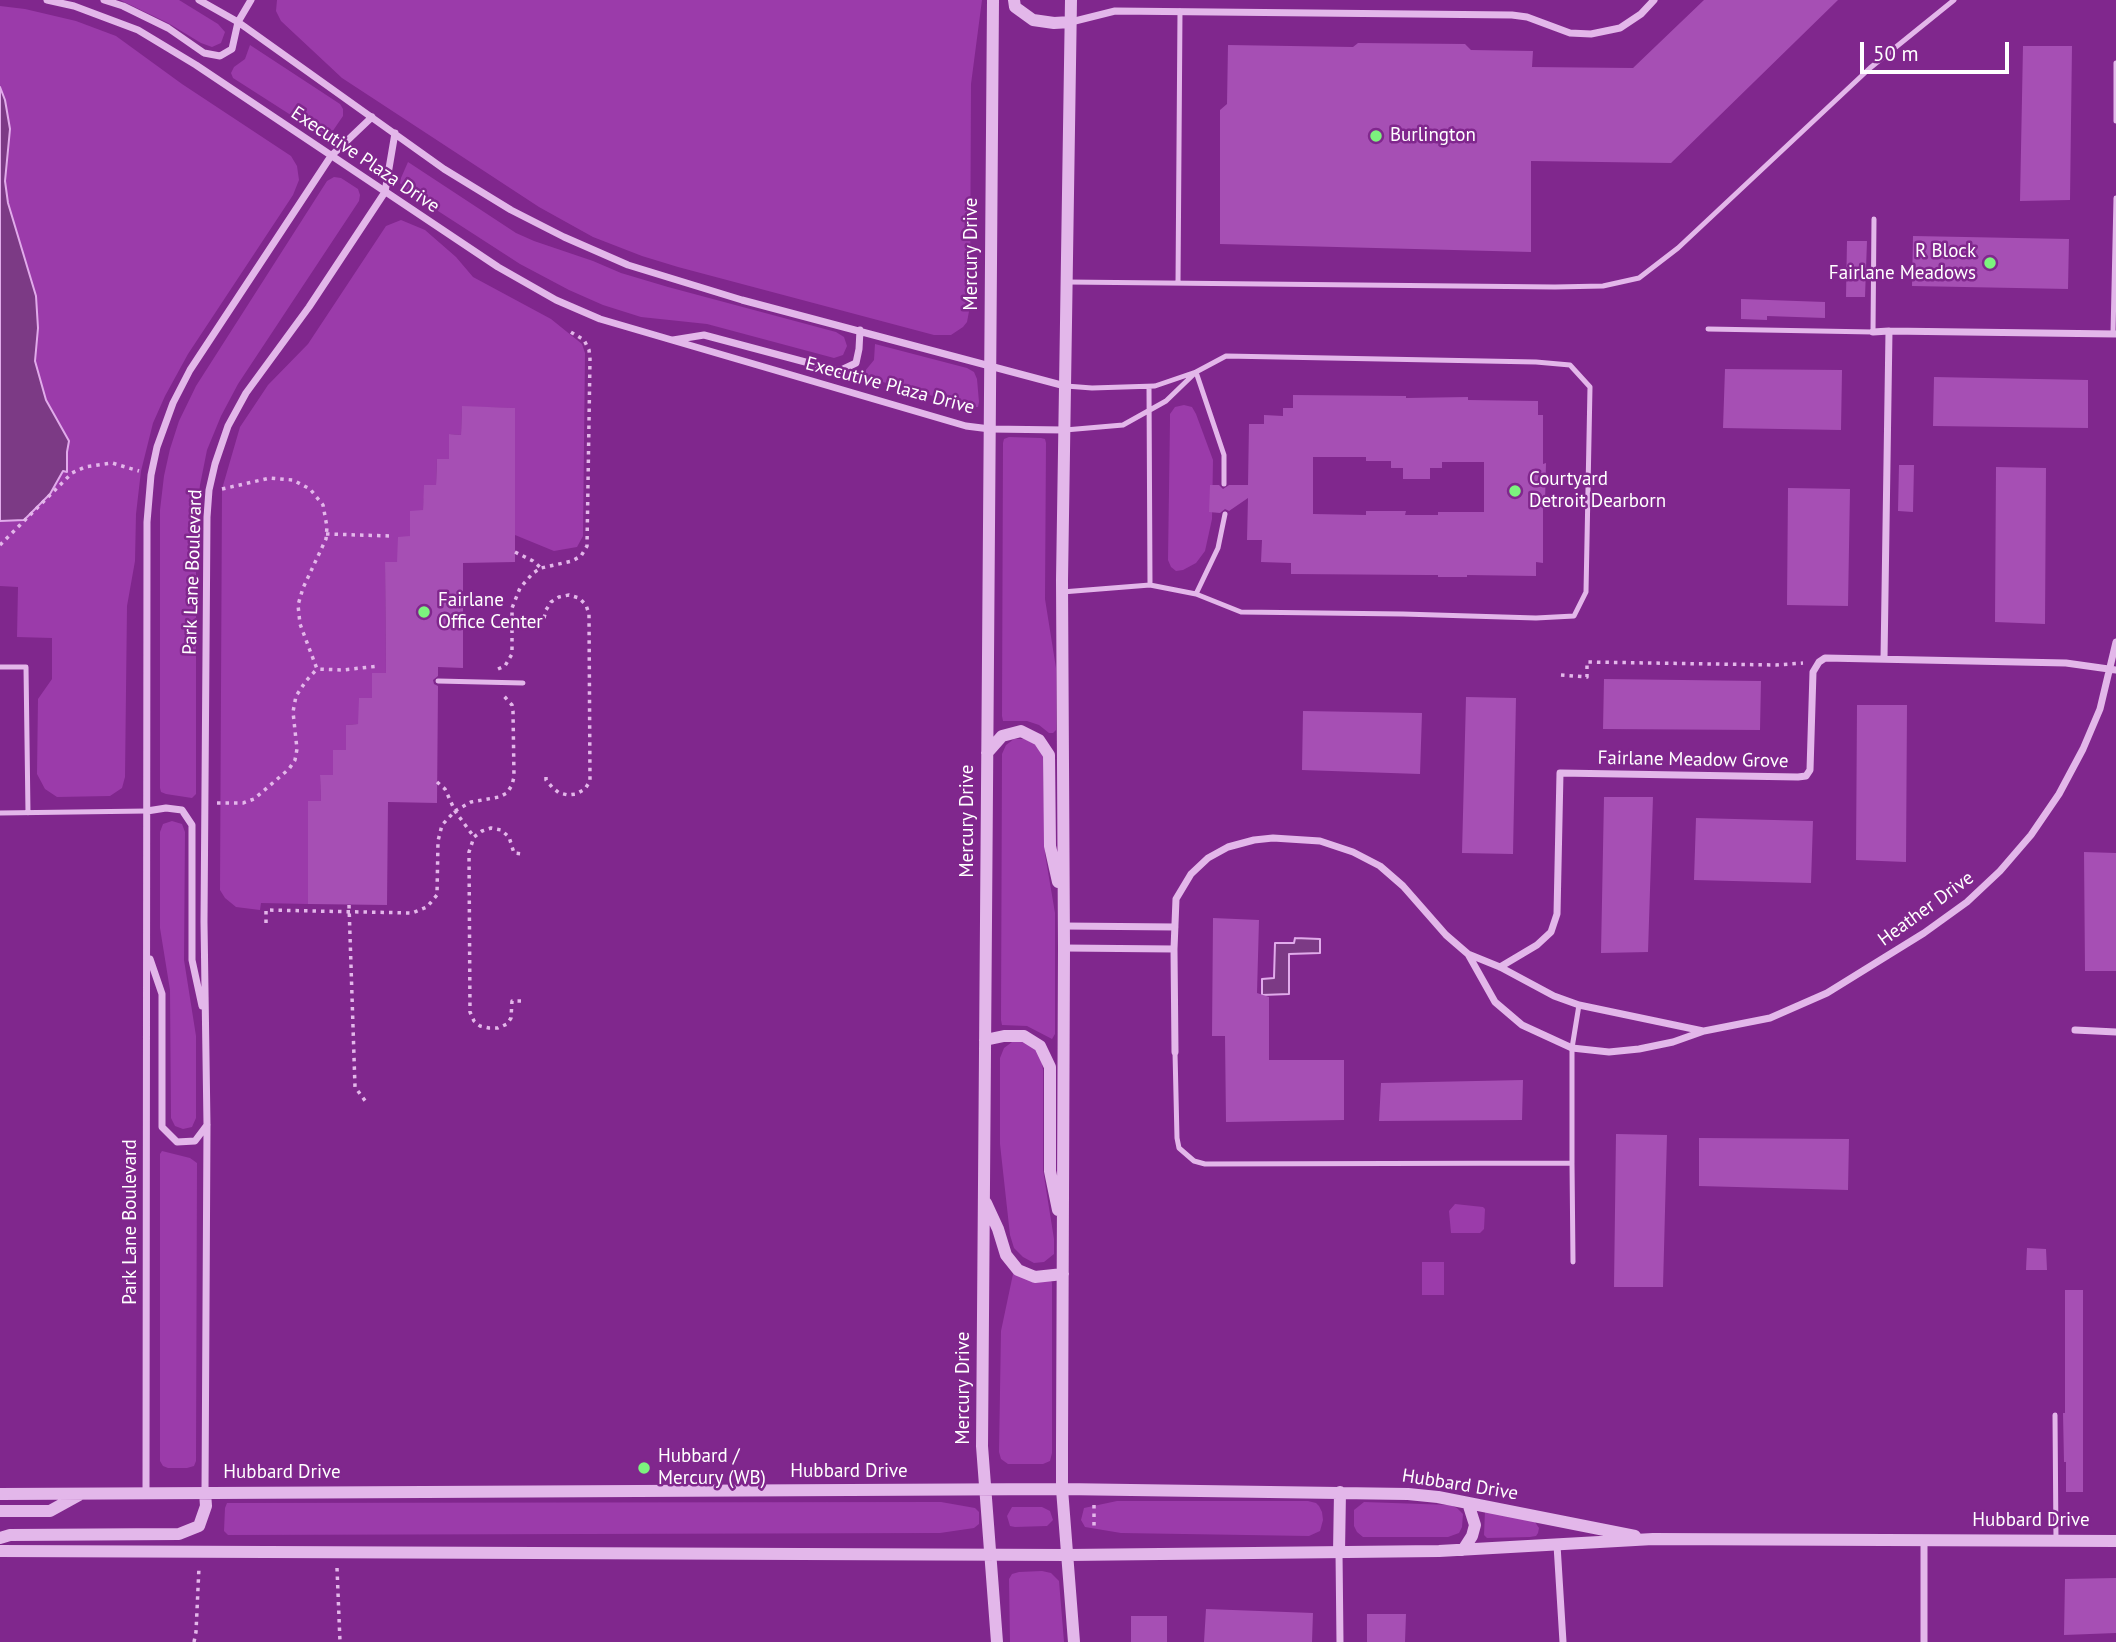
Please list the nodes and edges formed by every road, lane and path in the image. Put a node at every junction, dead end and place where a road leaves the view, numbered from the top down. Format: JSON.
{"nodes":[{"id":1,"x":47,"y":0,"type":"edge"},
{"id":2,"x":104,"y":0,"type":"edge"},
{"id":3,"x":198,"y":0,"type":"edge"},
{"id":4,"x":251,"y":0,"type":"edge"},
{"id":5,"x":993,"y":0,"type":"edge"},
{"id":6,"x":1014,"y":0,"type":"edge"},
{"id":7,"x":1071,"y":0,"type":"edge"},
{"id":8,"x":1654,"y":0,"type":"edge"},
{"id":9,"x":1954,"y":0,"type":"edge"},
{"id":10,"x":1180,"y":12,"type":"junction"},
{"id":11,"x":238,"y":22,"type":"junction"},
{"id":12,"x":1071,"y":22,"type":"junction"},
{"id":13,"x":2116,"y":63,"type":"edge"},
{"id":14,"x":372,"y":117,"type":"junction"},
{"id":15,"x":2116,"y":121,"type":"edge"},
{"id":16,"x":395,"y":134,"type":"junction"},
{"id":17,"x":331,"y":156,"type":"junction"},
{"id":18,"x":385,"y":192,"type":"junction"},
{"id":19,"x":2116,"y":198,"type":"edge"},
{"id":20,"x":1874,"y":219,"type":"dead end"},
{"id":21,"x":1067,"y":282,"type":"junction"},
{"id":22,"x":1178,"y":283,"type":"junction"},
{"id":23,"x":1709,"y":329,"type":"dead end"},
{"id":24,"x":860,"y":330,"type":"junction"},
{"id":25,"x":569,"y":331,"type":"dead end"},
{"id":26,"x":1889,"y":331,"type":"junction"},
{"id":27,"x":1873,"y":332,"type":"junction"},
{"id":28,"x":2114,"y":334,"type":"edge"},
{"id":29,"x":669,"y":341,"type":"junction"},
{"id":30,"x":990,"y":365,"type":"junction"},
{"id":31,"x":1196,"y":372,"type":"junction"},
{"id":32,"x":1065,"y":386,"type":"junction"},
{"id":33,"x":1149,"y":387,"type":"junction"},
{"id":34,"x":1150,"y":410,"type":"junction"},
{"id":35,"x":990,"y":429,"type":"junction"},
{"id":36,"x":1064,"y":430,"type":"junction"},
{"id":37,"x":151,"y":475,"type":"junction"},
{"id":38,"x":1224,"y":484,"type":"dead end"},
{"id":39,"x":209,"y":490,"type":"junction"},
{"id":40,"x":1225,"y":514,"type":"dead end"},
{"id":41,"x":326,"y":534,"type":"junction"},
{"id":42,"x":392,"y":536,"type":"dead end"},
{"id":43,"x":0,"y":545,"type":"edge"},
{"id":44,"x":515,"y":552,"type":"dead end"},
{"id":45,"x":541,"y":568,"type":"junction"},
{"id":46,"x":1150,"y":585,"type":"junction"},
{"id":47,"x":1062,"y":592,"type":"junction"},
{"id":48,"x":1196,"y":594,"type":"junction"},
{"id":49,"x":544,"y":618,"type":"dead end"},
{"id":50,"x":2116,"y":642,"type":"edge"},
{"id":51,"x":1884,"y":659,"type":"junction"},
{"id":52,"x":1818,"y":662,"type":"junction"},
{"id":53,"x":379,"y":666,"type":"dead end"},
{"id":54,"x":0,"y":667,"type":"edge"},
{"id":55,"x":498,"y":668,"type":"dead end"},
{"id":56,"x":317,"y":669,"type":"junction"},
{"id":57,"x":2113,"y":669,"type":"edge"},
{"id":58,"x":1561,"y":675,"type":"dead end"},
{"id":59,"x":438,"y":681,"type":"dead end"},
{"id":60,"x":523,"y":682,"type":"dead end"},
{"id":61,"x":498,"y":693,"type":"dead end"},
{"id":62,"x":987,"y":753,"type":"junction"},
{"id":63,"x":546,"y":773,"type":"dead end"},
{"id":64,"x":437,"y":782,"type":"dead end"},
{"id":65,"x":205,"y":803,"type":"junction"},
{"id":66,"x":147,"y":811,"type":"junction"},
{"id":67,"x":455,"y":811,"type":"junction"},
{"id":68,"x":0,"y":813,"type":"edge"},
{"id":69,"x":28,"y":813,"type":"junction"},
{"id":70,"x":474,"y":837,"type":"junction"},
{"id":71,"x":522,"y":854,"type":"dead end"},
{"id":72,"x":1063,"y":903,"type":"junction"},
{"id":73,"x":349,"y":905,"type":"dead end"},
{"id":74,"x":349,"y":911,"type":"junction"},
{"id":75,"x":266,"y":923,"type":"dead end"},
{"id":76,"x":1064,"y":926,"type":"junction"},
{"id":77,"x":1175,"y":927,"type":"junction"},
{"id":78,"x":1064,"y":948,"type":"junction"},
{"id":79,"x":1174,"y":949,"type":"junction"},
{"id":80,"x":147,"y":951,"type":"junction"},
{"id":81,"x":1468,"y":954,"type":"junction"},
{"id":82,"x":1500,"y":967,"type":"junction"},
{"id":83,"x":521,"y":1001,"type":"dead end"},
{"id":84,"x":1579,"y":1005,"type":"junction"},
{"id":85,"x":205,"y":1020,"type":"junction"},
{"id":86,"x":2076,"y":1030,"type":"dead end"},
{"id":87,"x":1704,"y":1031,"type":"junction"},
{"id":88,"x":2116,"y":1032,"type":"edge"},
{"id":89,"x":985,"y":1041,"type":"junction"},
{"id":90,"x":1572,"y":1048,"type":"junction"},
{"id":91,"x":1175,"y":1052,"type":"joint"},
{"id":92,"x":366,"y":1102,"type":"dead end"},
{"id":93,"x":207,"y":1125,"type":"junction"},
{"id":94,"x":1572,"y":1163,"type":"junction"},
{"id":95,"x":984,"y":1200,"type":"junction"},
{"id":96,"x":1063,"y":1242,"type":"junction"},
{"id":97,"x":1573,"y":1262,"type":"dead end"},
{"id":98,"x":1063,"y":1273,"type":"junction"},
{"id":99,"x":2055,"y":1415,"type":"dead end"},
{"id":100,"x":984,"y":1489,"type":"junction"},
{"id":101,"x":1062,"y":1489,"type":"junction"},
{"id":102,"x":146,"y":1492,"type":"junction"},
{"id":103,"x":205,"y":1492,"type":"junction"},
{"id":104,"x":1340,"y":1492,"type":"junction"},
{"id":105,"x":82,"y":1493,"type":"junction"},
{"id":106,"x":0,"y":1494,"type":"edge"},
{"id":107,"x":1468,"y":1503,"type":"junction"},
{"id":108,"x":1094,"y":1505,"type":"dead end"},
{"id":109,"x":0,"y":1511,"type":"edge"},
{"id":110,"x":1094,"y":1529,"type":"dead end"},
{"id":111,"x":0,"y":1538,"type":"edge"},
{"id":112,"x":1653,"y":1539,"type":"junction"},
{"id":113,"x":1924,"y":1541,"type":"junction"},
{"id":114,"x":2056,"y":1541,"type":"junction"},
{"id":115,"x":2116,"y":1541,"type":"edge"},
{"id":116,"x":1557,"y":1545,"type":"junction"},
{"id":117,"x":1463,"y":1550,"type":"junction"},
{"id":118,"x":0,"y":1551,"type":"edge"},
{"id":119,"x":199,"y":1551,"type":"junction"},
{"id":120,"x":336,"y":1552,"type":"junction"},
{"id":121,"x":1339,"y":1552,"type":"junction"},
{"id":122,"x":992,"y":1555,"type":"junction"},
{"id":123,"x":1069,"y":1555,"type":"junction"},
{"id":124,"x":194,"y":1642,"type":"edge"},
{"id":125,"x":340,"y":1642,"type":"edge"},
{"id":126,"x":997,"y":1642,"type":"edge"},
{"id":127,"x":1074,"y":1642,"type":"edge"},
{"id":128,"x":1340,"y":1642,"type":"edge"},
{"id":129,"x":1563,"y":1642,"type":"edge"},
{"id":130,"x":1924,"y":1642,"type":"edge"}],
"edges":[{"from":1,"to":17,"type":"street","name":"Executive Plaza Drive"},
{"from":2,"to":11,"type":"street"},
{"from":3,"to":11,"type":"street","name":"Executive Plaza Drive"},
{"from":4,"to":11,"type":"street"},
{"from":5,"to":30,"type":"street","name":"Mercury Drive"},
{"from":6,"to":12,"type":"street"},
{"from":7,"to":12,"type":"street"},
{"from":8,"to":10,"type":"street"},
{"from":9,"to":22,"type":"lane"},
{"from":10,"to":12,"type":"street"},
{"from":10,"to":22,"type":"lane"},
{"from":11,"to":14,"type":"street","name":"Executive Plaza Drive"},
{"from":12,"to":21,"type":"street"},
{"from":13,"to":15,"type":"lane"},
{"from":14,"to":16,"type":"street","name":"Executive Plaza Drive"},
{"from":14,"to":17,"type":"street","name":"Park Lane Boulevard"},
{"from":16,"to":18,"type":"street","name":"Park Lane Boulevard"},
{"from":16,"to":24,"type":"street","name":"Executive Plaza Drive"},
{"from":17,"to":18,"type":"street","name":"Executive Plaza Drive"},
{"from":17,"to":37,"type":"street","name":"Park Lane Boulevard"},
{"from":18,"to":29,"type":"street","name":"Executive Plaza Drive"},
{"from":18,"to":39,"type":"street","name":"Park Lane Boulevard"},
{"from":19,"to":28,"type":"lane"},
{"from":20,"to":27,"type":"lane"},
{"from":21,"to":22,"type":"lane"},
{"from":21,"to":32,"type":"street"},
{"from":23,"to":27,"type":"lane"},
{"from":24,"to":29,"type":"street","name":"Executive Plaza Drive"},
{"from":24,"to":30,"type":"street","name":"Executive Plaza Drive"},
{"from":25,"to":45,"type":"path"},
{"from":26,"to":27,"type":"street"},
{"from":26,"to":28,"type":"street"},
{"from":26,"to":51,"type":"street"},
{"from":29,"to":35,"type":"street","name":"Executive Plaza Drive"},
{"from":30,"to":32,"type":"street","name":"Executive Plaza Drive"},
{"from":30,"to":35,"type":"street","name":"Mercury Drive"},
{"from":31,"to":33,"type":"lane"},
{"from":31,"to":34,"type":"lane"},
{"from":31,"to":38,"type":"lane"},
{"from":31,"to":48,"type":"lane"},
{"from":32,"to":33,"type":"lane"},
{"from":32,"to":36,"type":"street"},
{"from":33,"to":34,"type":"lane"},
{"from":34,"to":36,"type":"lane"},
{"from":34,"to":46,"type":"lane"},
{"from":35,"to":36,"type":"street","name":"Executive Plaza Drive"},
{"from":35,"to":62,"type":"street","name":"Mercury Drive"},
{"from":36,"to":47,"type":"street"},
{"from":37,"to":43,"type":"path"},
{"from":37,"to":66,"type":"street","name":"Park Lane Boulevard"},
{"from":39,"to":41,"type":"path"},
{"from":39,"to":65,"type":"street","name":"Park Lane Boulevard"},
{"from":40,"to":48,"type":"lane"},
{"from":41,"to":42,"type":"path"},
{"from":41,"to":56,"type":"path"},
{"from":44,"to":45,"type":"path"},
{"from":45,"to":55,"type":"path"},
{"from":46,"to":47,"type":"lane"},
{"from":46,"to":48,"type":"lane"},
{"from":47,"to":72,"type":"street"},
{"from":49,"to":63,"type":"path"},
{"from":50,"to":57,"type":"street","name":"Heather Drive"},
{"from":51,"to":52,"type":"street"},
{"from":51,"to":57,"type":"street"},
{"from":52,"to":58,"type":"path"},
{"from":52,"to":82,"type":"street","name":"Fairlane Meadow Grove"},
{"from":53,"to":56,"type":"path"},
{"from":54,"to":69,"type":"lane"},
{"from":56,"to":65,"type":"path"},
{"from":57,"to":87,"type":"street","name":"Heather Drive"},
{"from":59,"to":60,"type":"lane"},
{"from":61,"to":67,"type":"path"},
{"from":62,"to":72,"type":"street"},
{"from":62,"to":89,"type":"street","name":"Mercury Drive"},
{"from":64,"to":67,"type":"path"},
{"from":65,"to":85,"type":"street","name":"Park Lane Boulevard"},
{"from":66,"to":69,"type":"lane"},
{"from":66,"to":80,"type":"street","name":"Park Lane Boulevard"},
{"from":66,"to":85,"type":"street","name":"Park Lane Boulevard"},
{"from":67,"to":70,"type":"path"},
{"from":67,"to":74,"type":"path"},
{"from":68,"to":69,"type":"lane"},
{"from":70,"to":71,"type":"path"},
{"from":70,"to":83,"type":"path"},
{"from":72,"to":76,"type":"street"},
{"from":73,"to":74,"type":"path"},
{"from":74,"to":75,"type":"path"},
{"from":74,"to":92,"type":"path"},
{"from":76,"to":77,"type":"street"},
{"from":76,"to":78,"type":"street"},
{"from":77,"to":79,"type":"street","name":"Heather Drive"},
{"from":77,"to":81,"type":"street","name":"Heather Drive"},
{"from":78,"to":79,"type":"street"},
{"from":78,"to":96,"type":"street"},
{"from":79,"to":91,"type":"street","name":"Heather Drive"},
{"from":80,"to":93,"type":"street","name":"Park Lane Boulevard"},
{"from":80,"to":102,"type":"street","name":"Park Lane Boulevard"},
{"from":81,"to":82,"type":"street","name":"Heather Drive"},
{"from":81,"to":90,"type":"street","name":"Heather Drive"},
{"from":82,"to":84,"type":"street","name":"Heather Drive"},
{"from":84,"to":87,"type":"street","name":"Heather Drive"},
{"from":84,"to":90,"type":"lane"},
{"from":85,"to":93,"type":"street","name":"Park Lane Boulevard"},
{"from":86,"to":88,"type":"street"},
{"from":87,"to":90,"type":"street","name":"Heather Drive"},
{"from":89,"to":95,"type":"street","name":"Mercury Drive"},
{"from":89,"to":96,"type":"street"},
{"from":90,"to":94,"type":"lane"},
{"from":91,"to":94,"type":"lane"},
{"from":93,"to":103,"type":"street","name":"Park Lane Boulevard"},
{"from":94,"to":97,"type":"lane"},
{"from":95,"to":98,"type":"street"},
{"from":95,"to":100,"type":"street","name":"Mercury Drive"},
{"from":96,"to":98,"type":"street"},
{"from":98,"to":101,"type":"street"},
{"from":99,"to":114,"type":"lane"},
{"from":100,"to":101,"type":"street","name":"Hubbard Drive"},
{"from":100,"to":103,"type":"street","name":"Hubbard Drive"},
{"from":100,"to":122,"type":"street","name":"Mercury Drive"},
{"from":101,"to":104,"type":"street","name":"Hubbard Drive"},
{"from":101,"to":123,"type":"street"},
{"from":102,"to":103,"type":"street","name":"Hubbard Drive"},
{"from":102,"to":105,"type":"street","name":"Hubbard Drive"},
{"from":103,"to":111,"type":"street"},
{"from":104,"to":107,"type":"street","name":"Hubbard Drive"},
{"from":104,"to":121,"type":"street"},
{"from":105,"to":106,"type":"street","name":"Hubbard Drive"},
{"from":105,"to":109,"type":"street"},
{"from":107,"to":112,"type":"street","name":"Hubbard Drive"},
{"from":107,"to":117,"type":"street"},
{"from":108,"to":110,"type":"path"},
{"from":112,"to":113,"type":"street","name":"Hubbard Drive"},
{"from":112,"to":116,"type":"street","name":"Hubbard Drive"},
{"from":113,"to":114,"type":"street","name":"Hubbard Drive"},
{"from":113,"to":130,"type":"street"},
{"from":114,"to":115,"type":"street","name":"Hubbard Drive"},
{"from":116,"to":117,"type":"street","name":"Hubbard Drive"},
{"from":116,"to":129,"type":"street"},
{"from":117,"to":121,"type":"street","name":"Hubbard Drive"},
{"from":118,"to":119,"type":"street","name":"Hubbard Drive"},
{"from":119,"to":120,"type":"street","name":"Hubbard Drive"},
{"from":119,"to":124,"type":"path"},
{"from":120,"to":122,"type":"street","name":"Hubbard Drive"},
{"from":120,"to":125,"type":"path"},
{"from":121,"to":123,"type":"street","name":"Hubbard Drive"},
{"from":121,"to":128,"type":"street"},
{"from":122,"to":123,"type":"street","name":"Hubbard Drive"},
{"from":122,"to":126,"type":"street","name":"Mercury Drive"},
{"from":123,"to":127,"type":"street"}]}
